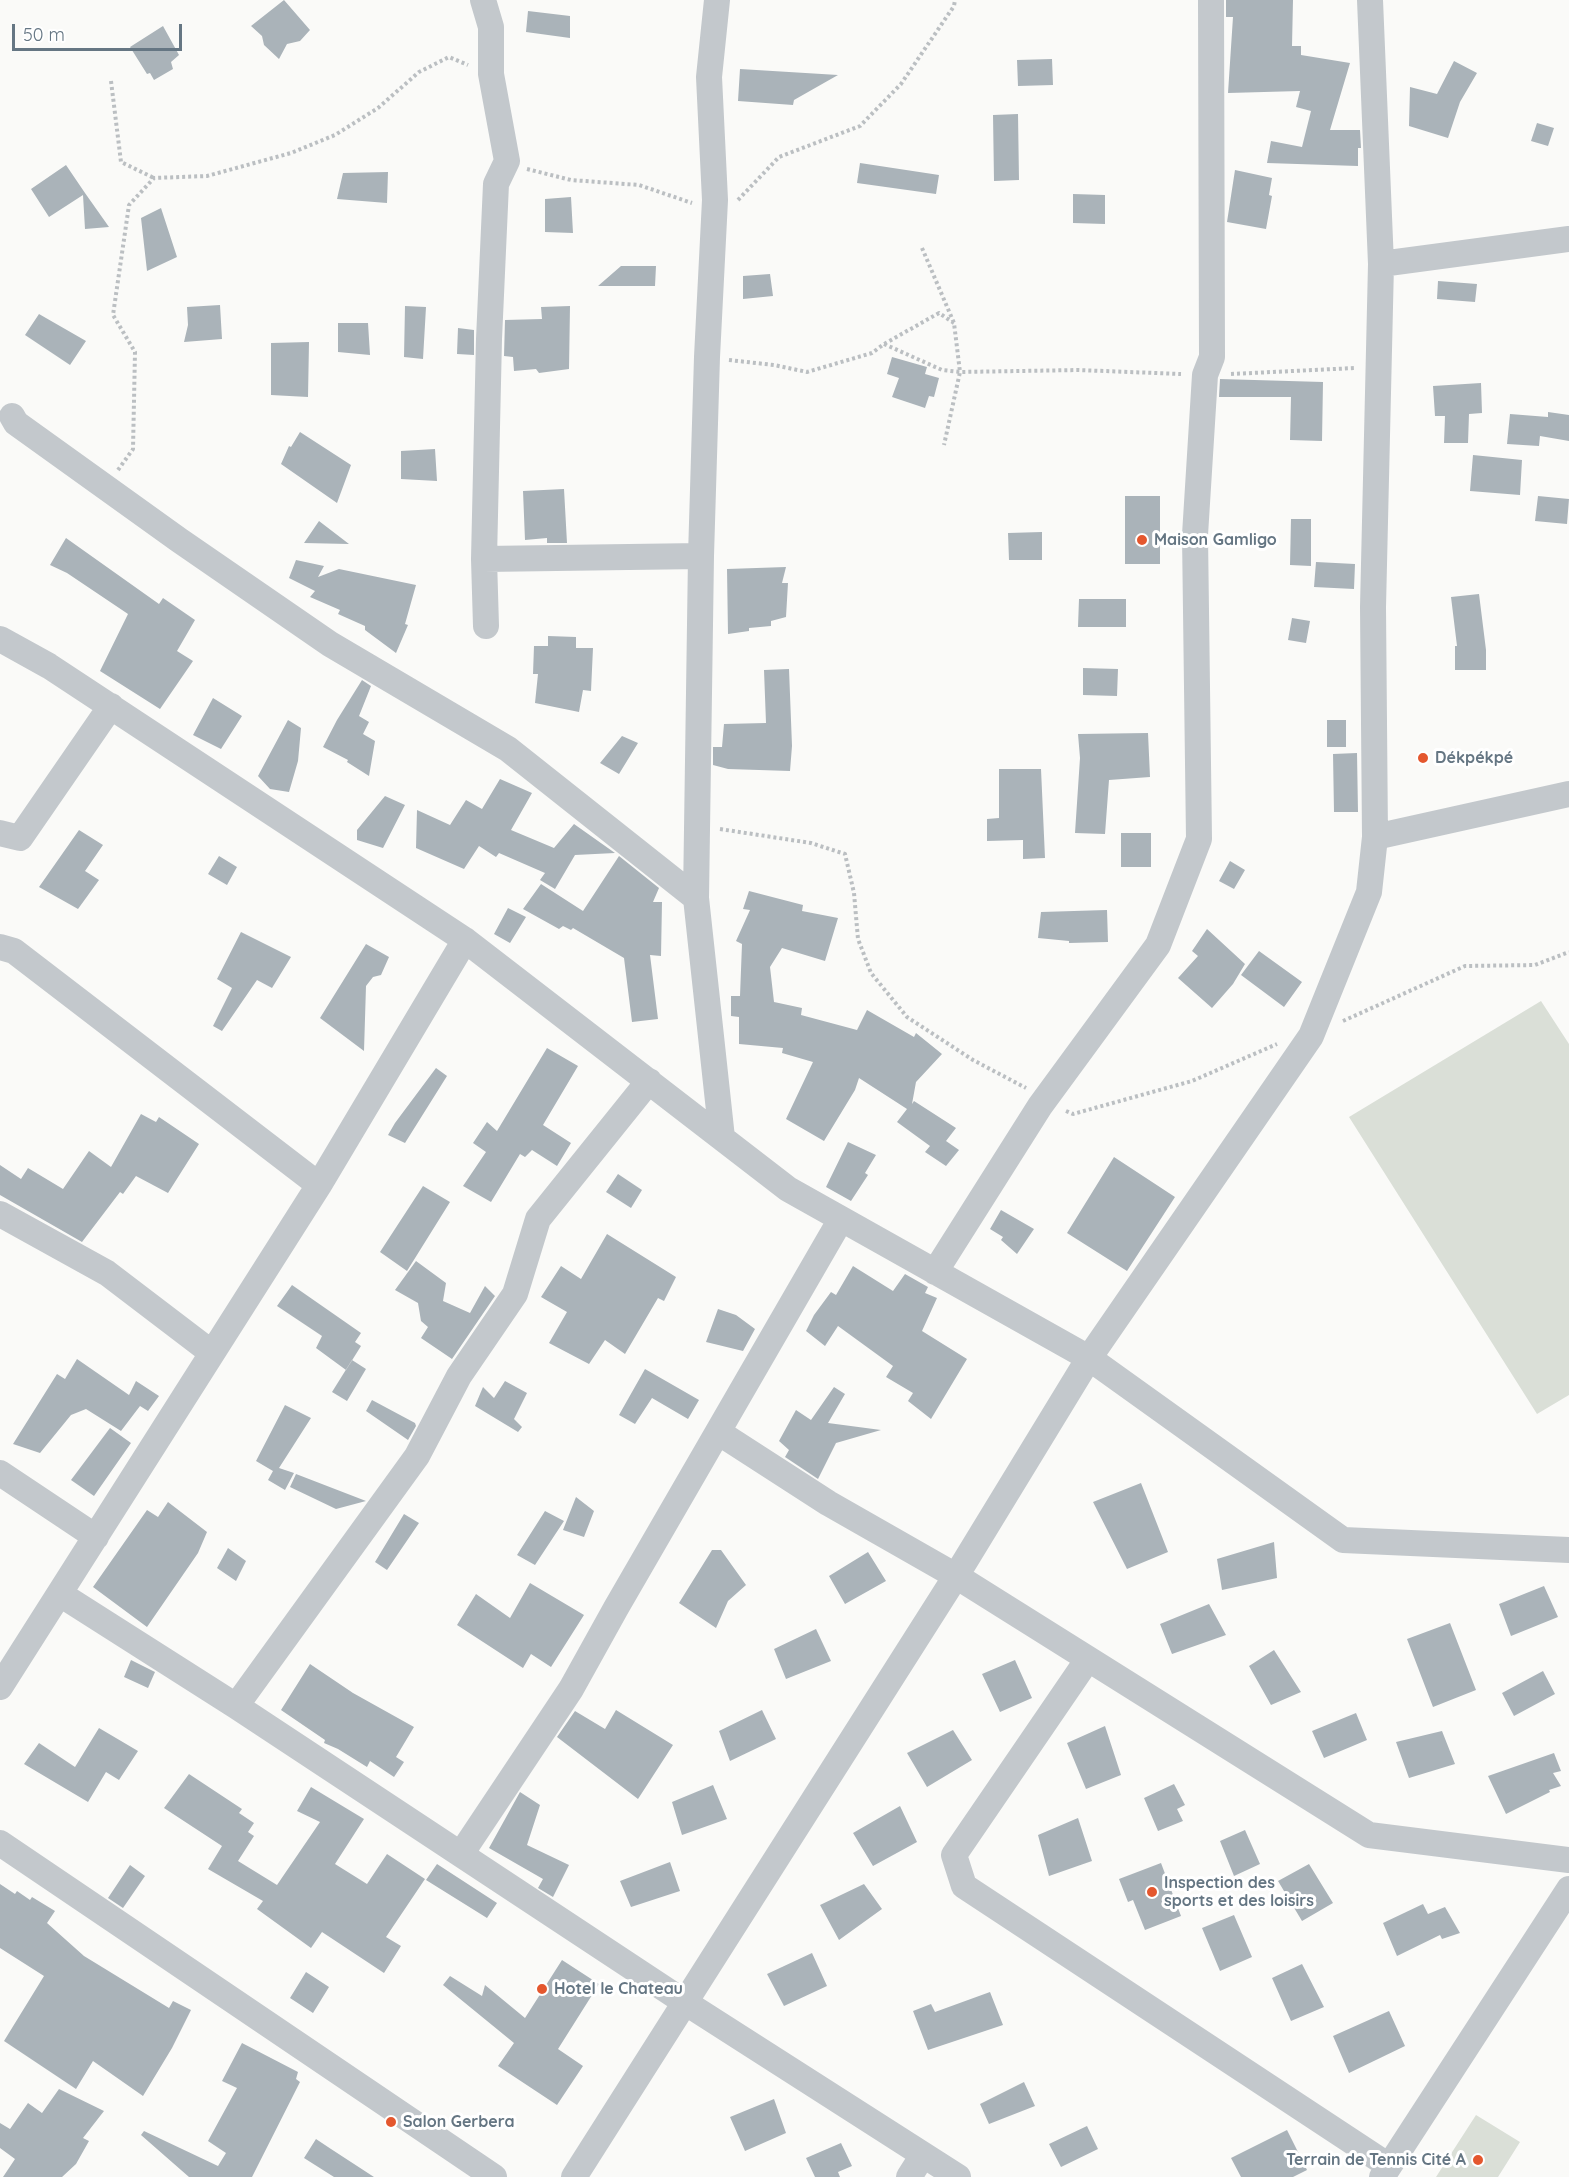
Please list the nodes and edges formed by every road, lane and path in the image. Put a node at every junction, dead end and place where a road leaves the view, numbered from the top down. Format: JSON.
{"nodes":[{"id":1,"x":483,"y":0,"type":"edge"},
{"id":2,"x":717,"y":0,"type":"edge"},
{"id":3,"x":955,"y":0,"type":"edge"},
{"id":4,"x":1211,"y":0,"type":"edge"},
{"id":5,"x":1370,"y":0,"type":"edge"},
{"id":6,"x":491,"y":74,"type":"junction"},
{"id":7,"x":111,"y":81,"type":"dead end"},
{"id":8,"x":507,"y":161,"type":"junction"},
{"id":9,"x":154,"y":178,"type":"junction"},
{"id":10,"x":699,"y":206,"type":"dead end"},
{"id":11,"x":733,"y":208,"type":"dead end"},
{"id":12,"x":1569,"y":239,"type":"edge"},
{"id":13,"x":922,"y":248,"type":"dead end"},
{"id":14,"x":1381,"y":264,"type":"junction"},
{"id":15,"x":954,"y":323,"type":"junction"},
{"id":16,"x":884,"y":344,"type":"junction"},
{"id":17,"x":707,"y":357,"type":"junction"},
{"id":18,"x":1380,"y":367,"type":"junction"},
{"id":19,"x":960,"y":372,"type":"junction"},
{"id":20,"x":1205,"y":375,"type":"junction"},
{"id":21,"x":12,"y":416,"type":"dead end"},
{"id":22,"x":944,"y":445,"type":"dead end"},
{"id":23,"x":105,"y":487,"type":"junction"},
{"id":24,"x":701,"y":556,"type":"junction"},
{"id":25,"x":484,"y":559,"type":"junction"},
{"id":26,"x":486,"y":626,"type":"dead end"},
{"id":27,"x":0,"y":639,"type":"edge"},
{"id":28,"x":111,"y":706,"type":"junction"},
{"id":29,"x":1569,"y":794,"type":"edge"},
{"id":30,"x":0,"y":833,"type":"edge"},
{"id":31,"x":1375,"y":837,"type":"junction"},
{"id":32,"x":696,"y":897,"type":"junction"},
{"id":33,"x":465,"y":940,"type":"junction"},
{"id":34,"x":0,"y":947,"type":"edge"},
{"id":35,"x":649,"y":1081,"type":"junction"},
{"id":36,"x":722,"y":1138,"type":"junction"},
{"id":37,"x":319,"y":1185,"type":"junction"},
{"id":38,"x":0,"y":1214,"type":"edge"},
{"id":39,"x":841,"y":1219,"type":"junction"},
{"id":40,"x":935,"y":1272,"type":"junction"},
{"id":41,"x":212,"y":1353,"type":"junction"},
{"id":42,"x":1089,"y":1358,"type":"junction"},
{"id":43,"x":718,"y":1431,"type":"junction"},
{"id":44,"x":0,"y":1473,"type":"edge"},
{"id":45,"x":96,"y":1537,"type":"junction"},
{"id":46,"x":1569,"y":1550,"type":"edge"},
{"id":47,"x":956,"y":1576,"type":"junction"},
{"id":48,"x":60,"y":1594,"type":"junction"},
{"id":49,"x":1088,"y":1659,"type":"junction"},
{"id":50,"x":0,"y":1687,"type":"edge"},
{"id":51,"x":236,"y":1706,"type":"junction"},
{"id":52,"x":0,"y":1843,"type":"edge"},
{"id":53,"x":461,"y":1854,"type":"junction"},
{"id":54,"x":1569,"y":1860,"type":"edge"},
{"id":55,"x":1569,"y":1889,"type":"edge"},
{"id":56,"x":686,"y":2003,"type":"junction"},
{"id":57,"x":923,"y":2155,"type":"junction"},
{"id":58,"x":1386,"y":2171,"type":"edge"},
{"id":59,"x":494,"y":2177,"type":"edge"},
{"id":60,"x":574,"y":2177,"type":"edge"},
{"id":61,"x":909,"y":2177,"type":"edge"},
{"id":62,"x":958,"y":2177,"type":"edge"}],
"edges":[{"from":1,"to":6,"type":"street"},
{"from":2,"to":17,"type":"street"},
{"from":3,"to":11,"type":"path"},
{"from":4,"to":20,"type":"street"},
{"from":5,"to":14,"type":"street"},
{"from":6,"to":8,"type":"street"},
{"from":6,"to":9,"type":"path"},
{"from":7,"to":9,"type":"path"},
{"from":8,"to":10,"type":"path"},
{"from":8,"to":25,"type":"street"},
{"from":9,"to":23,"type":"path"},
{"from":12,"to":14,"type":"street"},
{"from":13,"to":15,"type":"path"},
{"from":14,"to":18,"type":"street"},
{"from":15,"to":16,"type":"path"},
{"from":15,"to":19,"type":"path"},
{"from":16,"to":17,"type":"path"},
{"from":16,"to":19,"type":"path"},
{"from":17,"to":24,"type":"street"},
{"from":18,"to":20,"type":"path"},
{"from":18,"to":31,"type":"street"},
{"from":19,"to":20,"type":"path"},
{"from":19,"to":22,"type":"path"},
{"from":20,"to":40,"type":"street"},
{"from":21,"to":23,"type":"street"},
{"from":23,"to":32,"type":"street"},
{"from":24,"to":25,"type":"street"},
{"from":24,"to":32,"type":"street"},
{"from":25,"to":26,"type":"street"},
{"from":27,"to":28,"type":"street"},
{"from":28,"to":30,"type":"street"},
{"from":28,"to":33,"type":"street"},
{"from":29,"to":31,"type":"street"},
{"from":31,"to":42,"type":"street"},
{"from":32,"to":36,"type":"street"},
{"from":33,"to":35,"type":"street"},
{"from":33,"to":37,"type":"street"},
{"from":34,"to":37,"type":"street"},
{"from":35,"to":36,"type":"street"},
{"from":35,"to":51,"type":"street"},
{"from":36,"to":39,"type":"street"},
{"from":37,"to":41,"type":"street"},
{"from":38,"to":41,"type":"street"},
{"from":39,"to":40,"type":"street"},
{"from":39,"to":43,"type":"street"},
{"from":40,"to":42,"type":"street"},
{"from":41,"to":45,"type":"street"},
{"from":42,"to":46,"type":"street"},
{"from":42,"to":47,"type":"street"},
{"from":43,"to":47,"type":"street"},
{"from":43,"to":53,"type":"street"},
{"from":44,"to":45,"type":"street"},
{"from":45,"to":48,"type":"street"},
{"from":47,"to":49,"type":"street"},
{"from":47,"to":56,"type":"street"},
{"from":48,"to":50,"type":"street"},
{"from":48,"to":51,"type":"street"},
{"from":49,"to":54,"type":"street"},
{"from":49,"to":58,"type":"street"},
{"from":51,"to":53,"type":"street"},
{"from":52,"to":59,"type":"street"},
{"from":53,"to":56,"type":"street"},
{"from":55,"to":58,"type":"street"},
{"from":56,"to":57,"type":"street"},
{"from":56,"to":60,"type":"street"},
{"from":57,"to":61,"type":"street"},
{"from":57,"to":62,"type":"street"}]}
